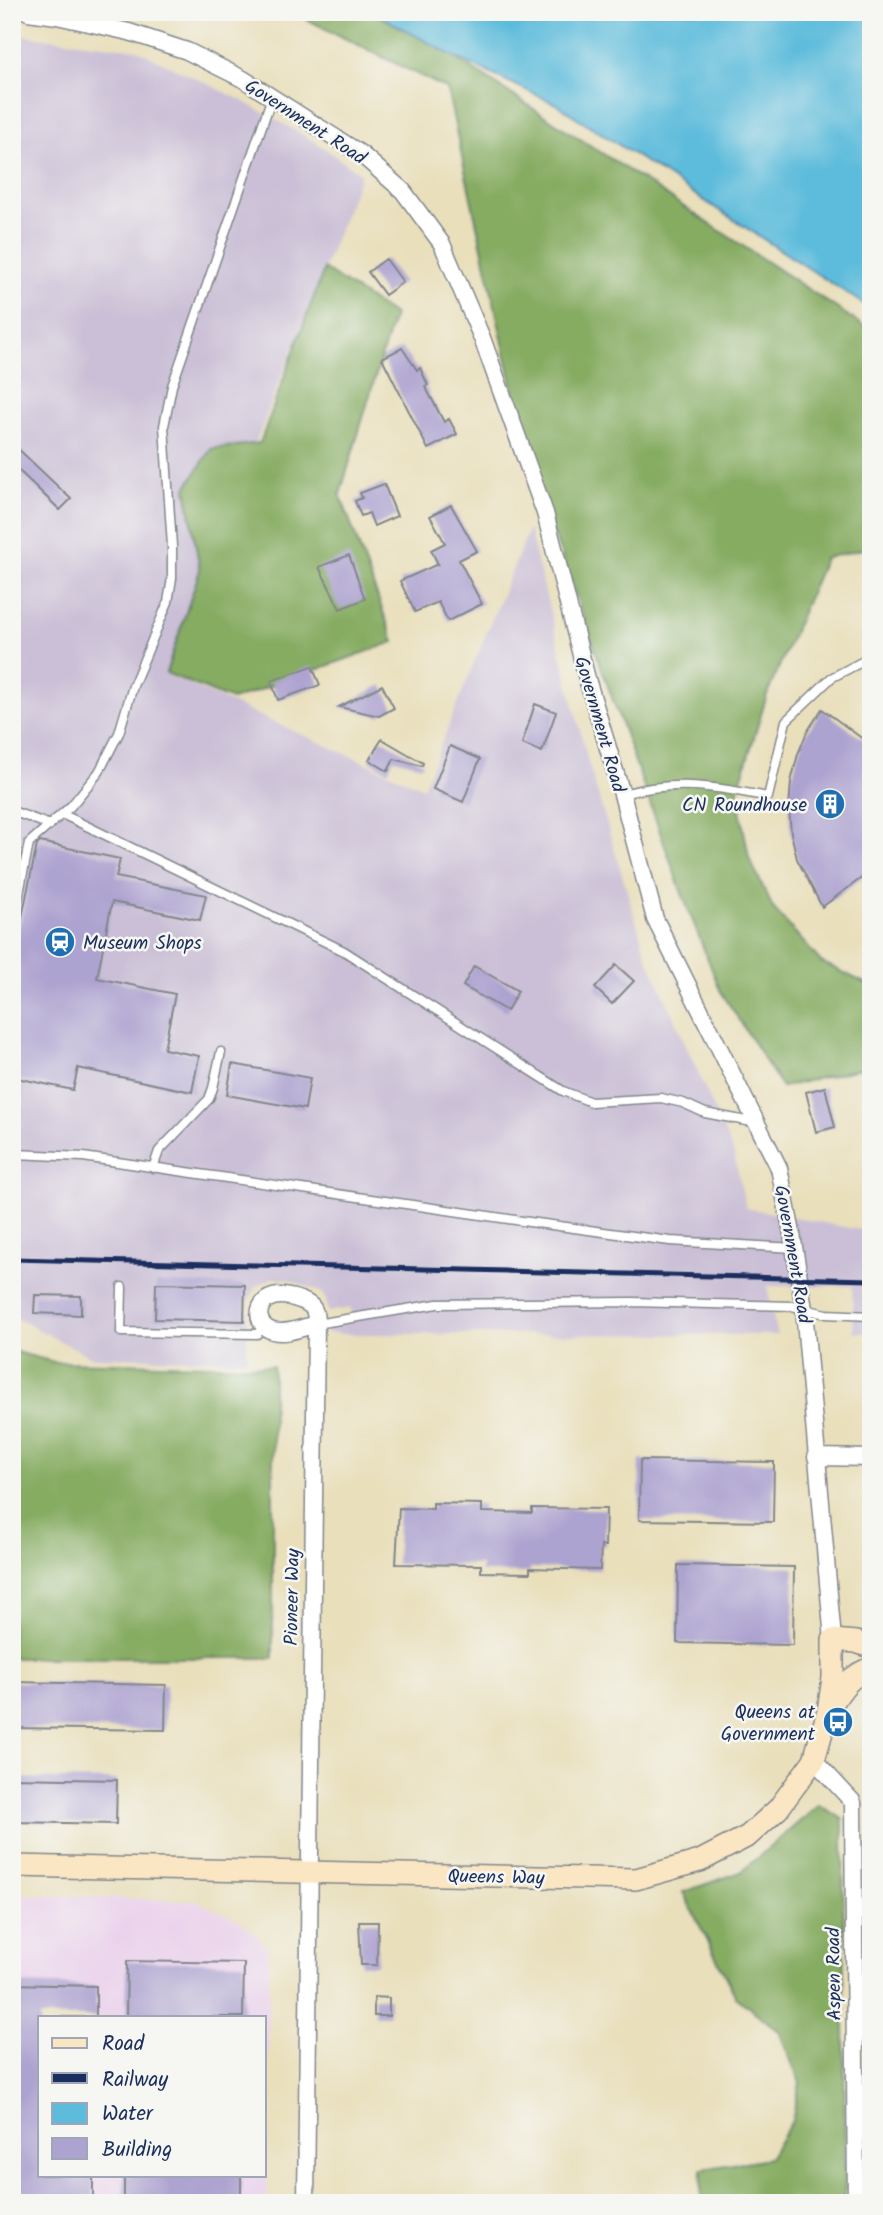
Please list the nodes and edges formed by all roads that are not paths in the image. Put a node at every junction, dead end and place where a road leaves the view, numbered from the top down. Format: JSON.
{"nodes":[{"id":1,"x":28,"y":12,"type":"edge"},
{"id":2,"x":272,"y":97,"type":"junction"},
{"id":3,"x":871,"y":657,"type":"edge"},
{"id":4,"x":622,"y":794,"type":"junction"},
{"id":5,"x":12,"y":811,"type":"edge"},
{"id":6,"x":62,"y":814,"type":"junction"},
{"id":7,"x":50,"y":825,"type":"junction"},
{"id":8,"x":12,"y":928,"type":"edge"},
{"id":9,"x":221,"y":1052,"type":"dead end"},
{"id":10,"x":757,"y":1123,"type":"junction"},
{"id":11,"x":15,"y":1154,"type":"dead end"},
{"id":12,"x":153,"y":1168,"type":"junction"},
{"id":13,"x":795,"y":1248,"type":"junction"},
{"id":14,"x":122,"y":1287,"type":"dead end"},
{"id":15,"x":804,"y":1309,"type":"junction"},
{"id":16,"x":871,"y":1316,"type":"edge"},
{"id":17,"x":316,"y":1324,"type":"junction"},
{"id":18,"x":265,"y":1327,"type":"junction"},
{"id":19,"x":816,"y":1457,"type":"junction"},
{"id":20,"x":871,"y":1458,"type":"edge"},
{"id":21,"x":833,"y":1640,"type":"junction"},
{"id":22,"x":871,"y":1647,"type":"edge"},
{"id":23,"x":871,"y":1668,"type":"edge"},
{"id":24,"x":828,"y":1711,"type":"junction"},
{"id":25,"x":814,"y":1760,"type":"junction"},
{"id":26,"x":12,"y":1866,"type":"edge"},
{"id":27,"x":309,"y":1871,"type":"junction"},
{"id":28,"x":306,"y":2203,"type":"edge"},
{"id":29,"x":856,"y":2203,"type":"edge"}],
"edges":[{"from":1,"to":2,"type":"street","name":"Government Road"},
{"from":2,"to":4,"type":"street","name":"Government Road"},
{"from":2,"to":6,"type":"lane"},
{"from":3,"to":4,"type":"lane"},
{"from":4,"to":10,"type":"street","name":"Government Road"},
{"from":5,"to":7,"type":"lane"},
{"from":6,"to":7,"type":"lane"},
{"from":6,"to":10,"type":"lane"},
{"from":7,"to":8,"type":"lane"},
{"from":9,"to":12,"type":"lane"},
{"from":10,"to":13,"type":"street","name":"Government Road"},
{"from":11,"to":12,"type":"lane"},
{"from":12,"to":13,"type":"lane"},
{"from":13,"to":15,"type":"street","name":"Government Road"},
{"from":14,"to":18,"type":"lane"},
{"from":15,"to":16,"type":"lane"},
{"from":15,"to":17,"type":"lane"},
{"from":15,"to":19,"type":"street","name":"Government Road"},
{"from":17,"to":18,"type":"street"},
{"from":17,"to":18,"type":"street"},
{"from":17,"to":27,"type":"street","name":"Pioneer Way"},
{"from":19,"to":20,"type":"street"},
{"from":19,"to":21,"type":"street","name":"Government Road"},
{"from":21,"to":22,"type":"street"},
{"from":21,"to":24,"type":"street","name":"Queens Way"},
{"from":23,"to":24,"type":"street"},
{"from":24,"to":25,"type":"street","name":"Queens Way"},
{"from":25,"to":27,"type":"street","name":"Queens Way"},
{"from":25,"to":29,"type":"street","name":"Aspen Road"},
{"from":26,"to":27,"type":"street","name":"Queens Way"},
{"from":27,"to":28,"type":"street","name":"Pioneer Way"}]}
